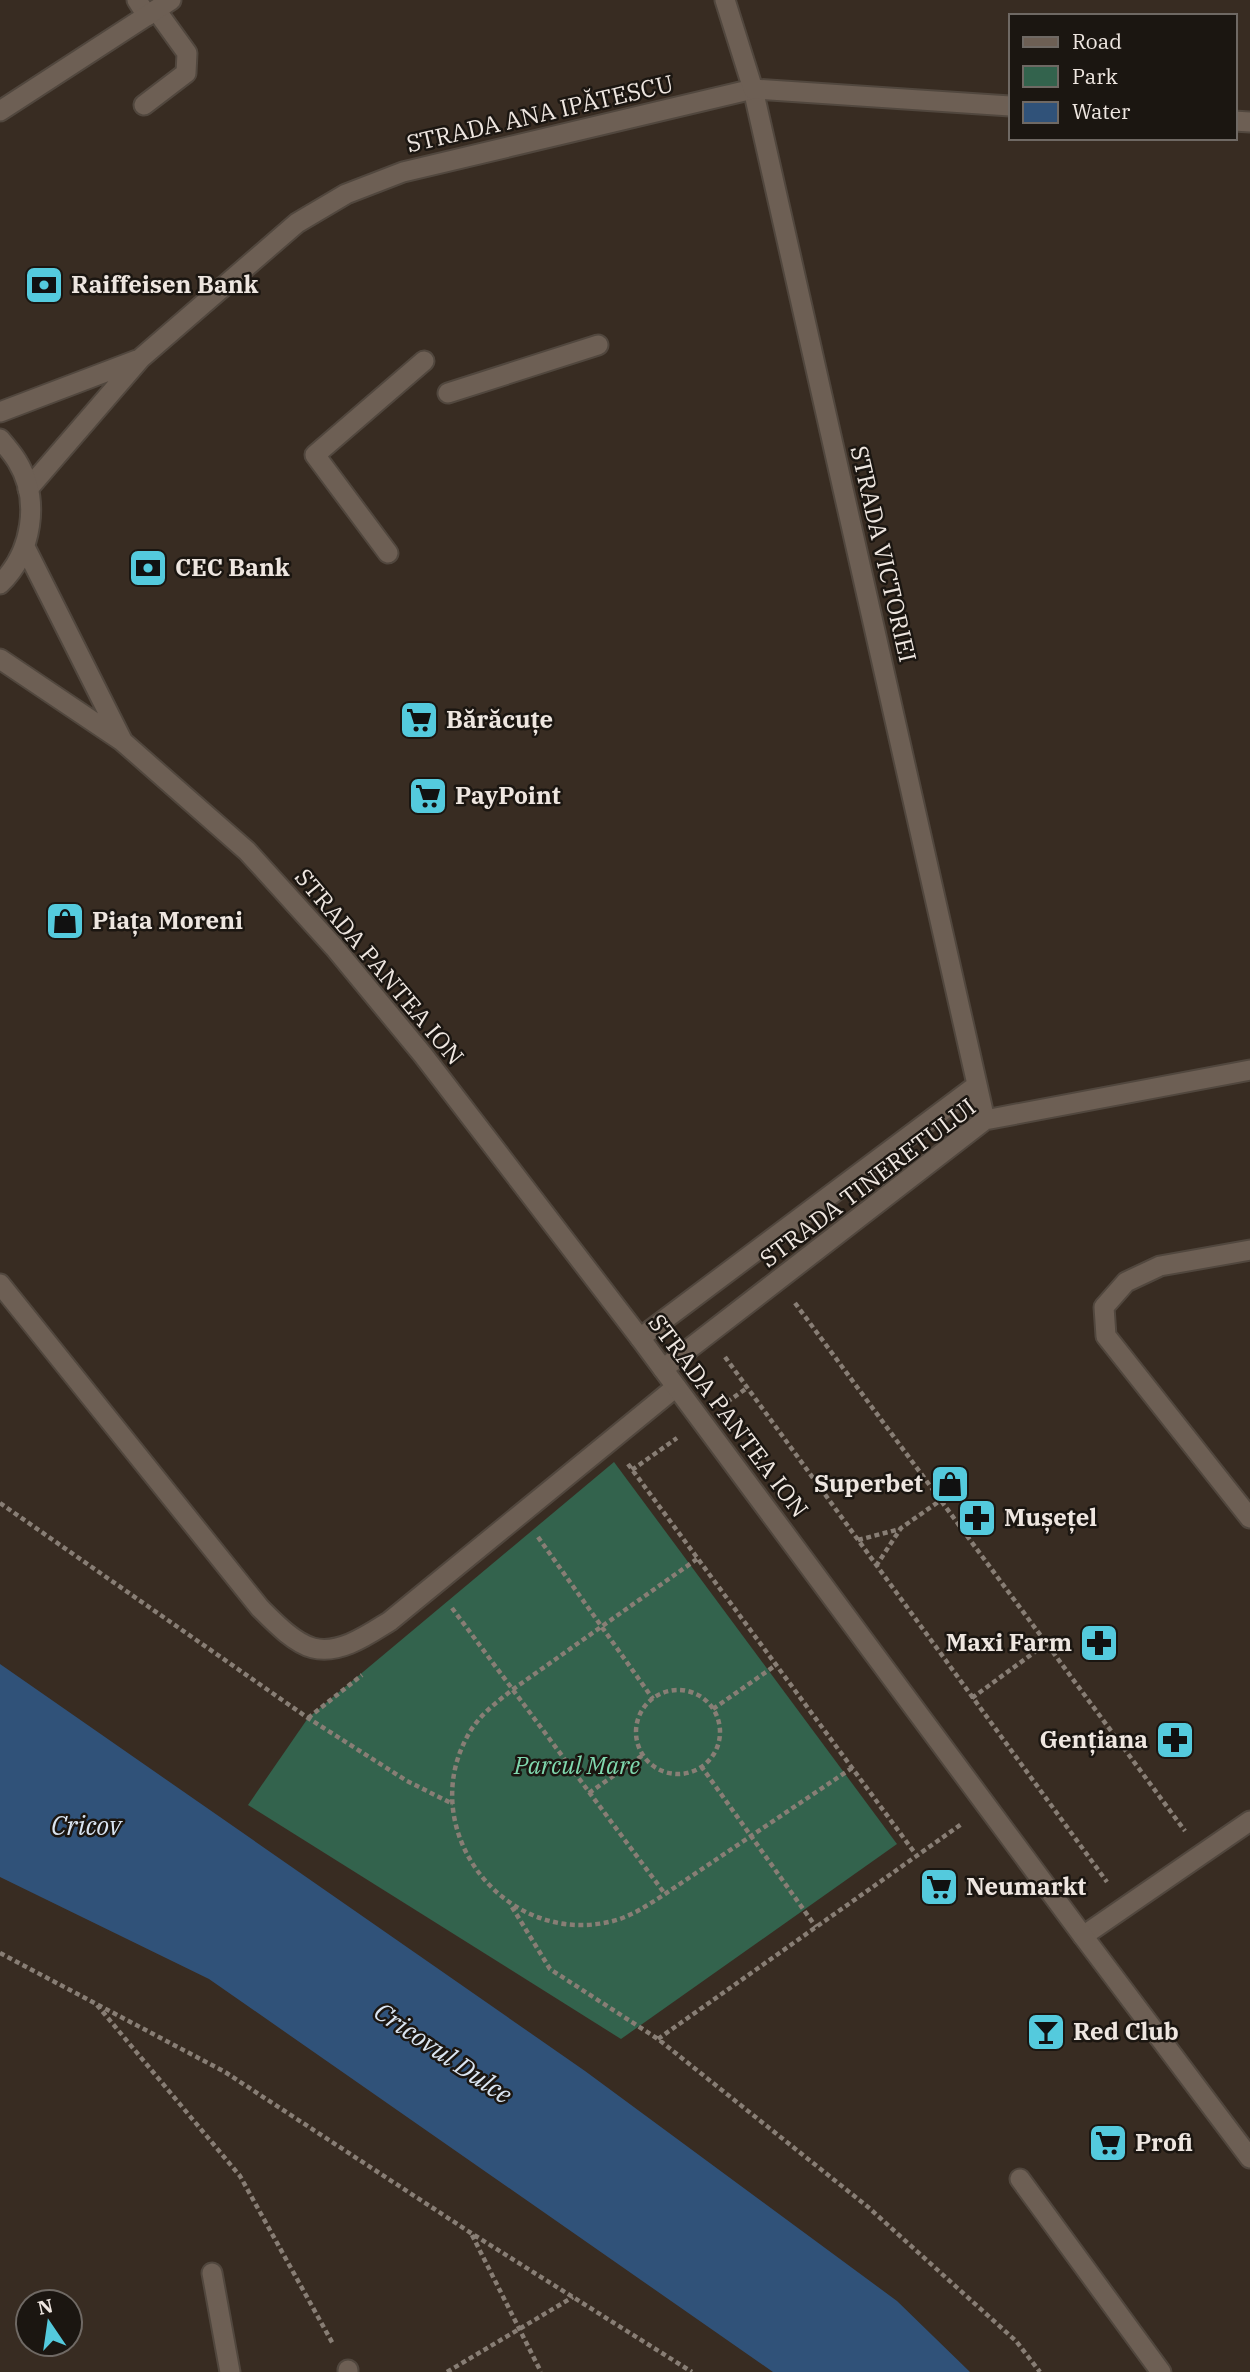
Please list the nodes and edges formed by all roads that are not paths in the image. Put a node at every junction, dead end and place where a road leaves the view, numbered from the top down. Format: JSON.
{"nodes":[{"id":1,"x":725,"y":0,"type":"edge"},
{"id":2,"x":153,"y":7,"type":"edge"},
{"id":3,"x":753,"y":89,"type":"junction"},
{"id":4,"x":144,"y":105,"type":"dead end"},
{"id":5,"x":1009,"y":106,"type":"edge"},
{"id":6,"x":0,"y":111,"type":"edge"},
{"id":7,"x":598,"y":345,"type":"dead end"},
{"id":8,"x":141,"y":358,"type":"junction"},
{"id":9,"x":424,"y":361,"type":"dead end"},
{"id":10,"x":448,"y":393,"type":"dead end"},
{"id":11,"x":0,"y":412,"type":"edge"},
{"id":12,"x":0,"y":439,"type":"edge"},
{"id":13,"x":29,"y":489,"type":"junction"},
{"id":14,"x":25,"y":547,"type":"junction"},
{"id":15,"x":388,"y":553,"type":"dead end"},
{"id":16,"x":0,"y":584,"type":"edge"},
{"id":17,"x":0,"y":659,"type":"edge"},
{"id":18,"x":122,"y":741,"type":"junction"},
{"id":19,"x":1250,"y":1070,"type":"edge"},
{"id":20,"x":977,"y":1085,"type":"junction"},
{"id":21,"x":985,"y":1120,"type":"junction"},
{"id":22,"x":1250,"y":1250,"type":"edge"},
{"id":23,"x":0,"y":1284,"type":"edge"},
{"id":24,"x":640,"y":1338,"type":"junction"},
{"id":25,"x":663,"y":1368,"type":"junction"},
{"id":26,"x":677,"y":1387,"type":"junction"},
{"id":27,"x":1250,"y":1518,"type":"edge"},
{"id":28,"x":1250,"y":1821,"type":"edge"},
{"id":29,"x":1083,"y":1936,"type":"junction"},
{"id":30,"x":1250,"y":2158,"type":"edge"},
{"id":31,"x":1020,"y":2179,"type":"dead end"},
{"id":32,"x":212,"y":2273,"type":"dead end"},
{"id":33,"x":230,"y":2372,"type":"edge"},
{"id":34,"x":1161,"y":2372,"type":"edge"}],
"edges":[{"from":1,"to":3,"type":"street","name":"STRADA VICTORIEI"},
{"from":2,"to":4,"type":"street"},
{"from":2,"to":6,"type":"street"},
{"from":3,"to":5,"type":"street","name":"STRADA ANA IPĂTESCU"},
{"from":3,"to":8,"type":"street","name":"STRADA ANA IPĂTESCU"},
{"from":3,"to":20,"type":"street","name":"STRADA VICTORIEI"},
{"from":7,"to":10,"type":"street"},
{"from":8,"to":11,"type":"street","name":"STRADA ANA IPĂTESCU"},
{"from":8,"to":13,"type":"street","name":"STRADA ANA IPĂTESCU"},
{"from":9,"to":15,"type":"street"},
{"from":12,"to":13,"type":"street"},
{"from":13,"to":14,"type":"street"},
{"from":14,"to":16,"type":"street"},
{"from":14,"to":18,"type":"street","name":"STRADA PANTEA ION"},
{"from":17,"to":18,"type":"street","name":"STRADA PANTEA ION"},
{"from":18,"to":24,"type":"street","name":"STRADA PANTEA ION"},
{"from":19,"to":21,"type":"street","name":"STRADA TINERETULUI"},
{"from":20,"to":21,"type":"street","name":"STRADA VICTORIEI"},
{"from":20,"to":24,"type":"street","name":"STRADA TINERETULUI"},
{"from":21,"to":25,"type":"street","name":"STRADA TINERETULUI"},
{"from":22,"to":27,"type":"street"},
{"from":23,"to":26,"type":"street"},
{"from":24,"to":25,"type":"street","name":"STRADA PANTEA ION"},
{"from":25,"to":26,"type":"street","name":"STRADA PANTEA ION"},
{"from":26,"to":29,"type":"street","name":"STRADA PANTEA ION"},
{"from":28,"to":29,"type":"street"},
{"from":29,"to":30,"type":"street","name":"STRADA PANTEA ION"},
{"from":31,"to":34,"type":"street"},
{"from":32,"to":33,"type":"street"}]}
